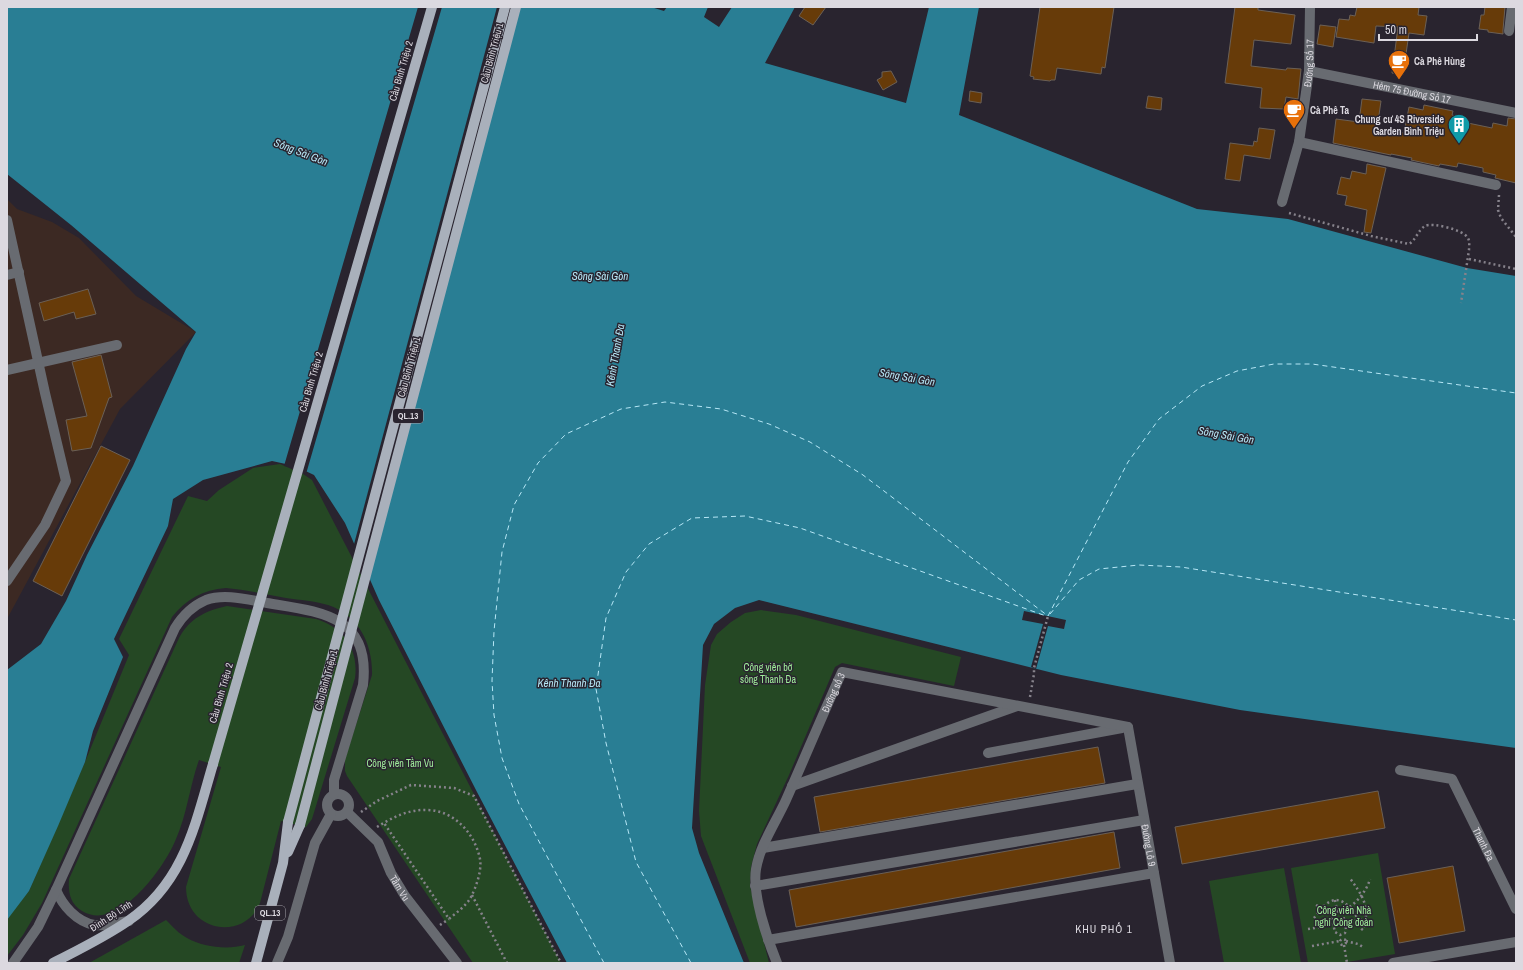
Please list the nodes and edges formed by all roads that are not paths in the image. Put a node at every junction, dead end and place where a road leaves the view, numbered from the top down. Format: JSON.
{"nodes":[{"id":1,"x":432,"y":7,"type":"edge"},
{"id":2,"x":506,"y":7,"type":"edge"},
{"id":3,"x":516,"y":7,"type":"edge"},
{"id":4,"x":1310,"y":7,"type":"edge"},
{"id":5,"x":1512,"y":7,"type":"edge"},
{"id":6,"x":1509,"y":31,"type":"dead end"},
{"id":7,"x":1308,"y":71,"type":"junction"},
{"id":8,"x":1516,"y":113,"type":"edge"},
{"id":9,"x":1299,"y":142,"type":"junction"},
{"id":10,"x":1496,"y":185,"type":"road end"},
{"id":11,"x":1282,"y":202,"type":"dead end"},
{"id":12,"x":7,"y":220,"type":"edge"},
{"id":13,"x":19,"y":272,"type":"junction"},
{"id":14,"x":7,"y":275,"type":"edge"},
{"id":15,"x":117,"y":345,"type":"dead end"},
{"id":16,"x":39,"y":364,"type":"junction"},
{"id":17,"x":7,"y":370,"type":"edge"},
{"id":18,"x":7,"y":581,"type":"edge"},
{"id":19,"x":1017,"y":706,"type":"junction"},
{"id":20,"x":1128,"y":727,"type":"junction"},
{"id":21,"x":988,"y":753,"type":"dead end"},
{"id":22,"x":213,"y":764,"type":"joint"},
{"id":23,"x":1400,"y":770,"type":"dead end"},
{"id":24,"x":1137,"y":784,"type":"junction"},
{"id":25,"x":792,"y":786,"type":"junction"},
{"id":26,"x":334,"y":794,"type":"junction"},
{"id":27,"x":331,"y":814,"type":"junction"},
{"id":28,"x":350,"y":815,"type":"junction"},
{"id":29,"x":1144,"y":820,"type":"junction"},
{"id":30,"x":763,"y":848,"type":"junction"},
{"id":31,"x":283,"y":863,"type":"junction"},
{"id":32,"x":1154,"y":873,"type":"junction"},
{"id":33,"x":755,"y":886,"type":"junction"},
{"id":34,"x":56,"y":890,"type":"junction"},
{"id":35,"x":1516,"y":909,"type":"edge"},
{"id":36,"x":129,"y":921,"type":"junction"},
{"id":37,"x":768,"y":940,"type":"junction"},
{"id":38,"x":1516,"y":942,"type":"edge"},
{"id":39,"x":13,"y":963,"type":"edge"},
{"id":40,"x":53,"y":963,"type":"edge"},
{"id":41,"x":256,"y":963,"type":"edge"},
{"id":42,"x":277,"y":963,"type":"edge"},
{"id":43,"x":457,"y":963,"type":"edge"},
{"id":44,"x":778,"y":963,"type":"edge"},
{"id":45,"x":1170,"y":963,"type":"edge"},
{"id":46,"x":1395,"y":963,"type":"edge"}],
"edges":[{"from":1,"to":22,"type":"main road","name":"Cầu Bình Triệu 2","bridge":true},
{"from":2,"to":31,"type":"main road","name":"Cầu Bình Triệu 1","number":"QL.13","bridge":true},
{"from":3,"to":31,"type":"main road","name":"Cầu Bình Triệu 1","number":"QL.13","bridge":true},
{"from":4,"to":7,"type":"street","name":"Đường Số 17"},
{"from":5,"to":6,"type":"street"},
{"from":7,"to":8,"type":"street","name":"Hẻm 75 Đường Số 17"},
{"from":7,"to":9,"type":"street","name":"Đường Số 17"},
{"from":9,"to":10,"type":"street"},
{"from":9,"to":11,"type":"street","name":"Đường Số 17"},
{"from":12,"to":13,"type":"street"},
{"from":13,"to":14,"type":"street"},
{"from":13,"to":16,"type":"street"},
{"from":15,"to":16,"type":"street"},
{"from":16,"to":17,"type":"street"},
{"from":16,"to":18,"type":"street"},
{"from":19,"to":20,"type":"street","name":"Đường số 3"},
{"from":19,"to":25,"type":"street"},
{"from":19,"to":25,"type":"street","name":"Đường số 3"},
{"from":20,"to":21,"type":"street"},
{"from":20,"to":24,"type":"street","name":"Đường Lô 9"},
{"from":22,"to":36,"type":"main road","name":"Đinh Bộ Lĩnh"},
{"from":23,"to":35,"type":"street","name":"Thanh Đa"},
{"from":24,"to":29,"type":"street","name":"Đường Lô 9"},
{"from":24,"to":30,"type":"street"},
{"from":25,"to":30,"type":"street","name":"Đường số 3"},
{"from":26,"to":27,"type":"street"},
{"from":26,"to":28,"type":"street"},
{"from":26,"to":34,"type":"street"},
{"from":27,"to":28,"type":"street"},
{"from":27,"to":42,"type":"street"},
{"from":28,"to":43,"type":"street","name":"Tầm Vu"},
{"from":29,"to":32,"type":"street","name":"Đường Lô 9"},
{"from":29,"to":33,"type":"street"},
{"from":30,"to":33,"type":"street","name":"Đường số 3"},
{"from":31,"to":41,"type":"main road","number":"QL.13"},
{"from":32,"to":37,"type":"street"},
{"from":32,"to":45,"type":"street","name":"Đường Lô 9"},
{"from":33,"to":37,"type":"street","name":"Đường số 3"},
{"from":34,"to":36,"type":"street"},
{"from":34,"to":39,"type":"street"},
{"from":36,"to":40,"type":"main road","name":"Đinh Bộ Lĩnh"},
{"from":37,"to":44,"type":"street","name":"Đường số 3"},
{"from":38,"to":46,"type":"street"}]}
